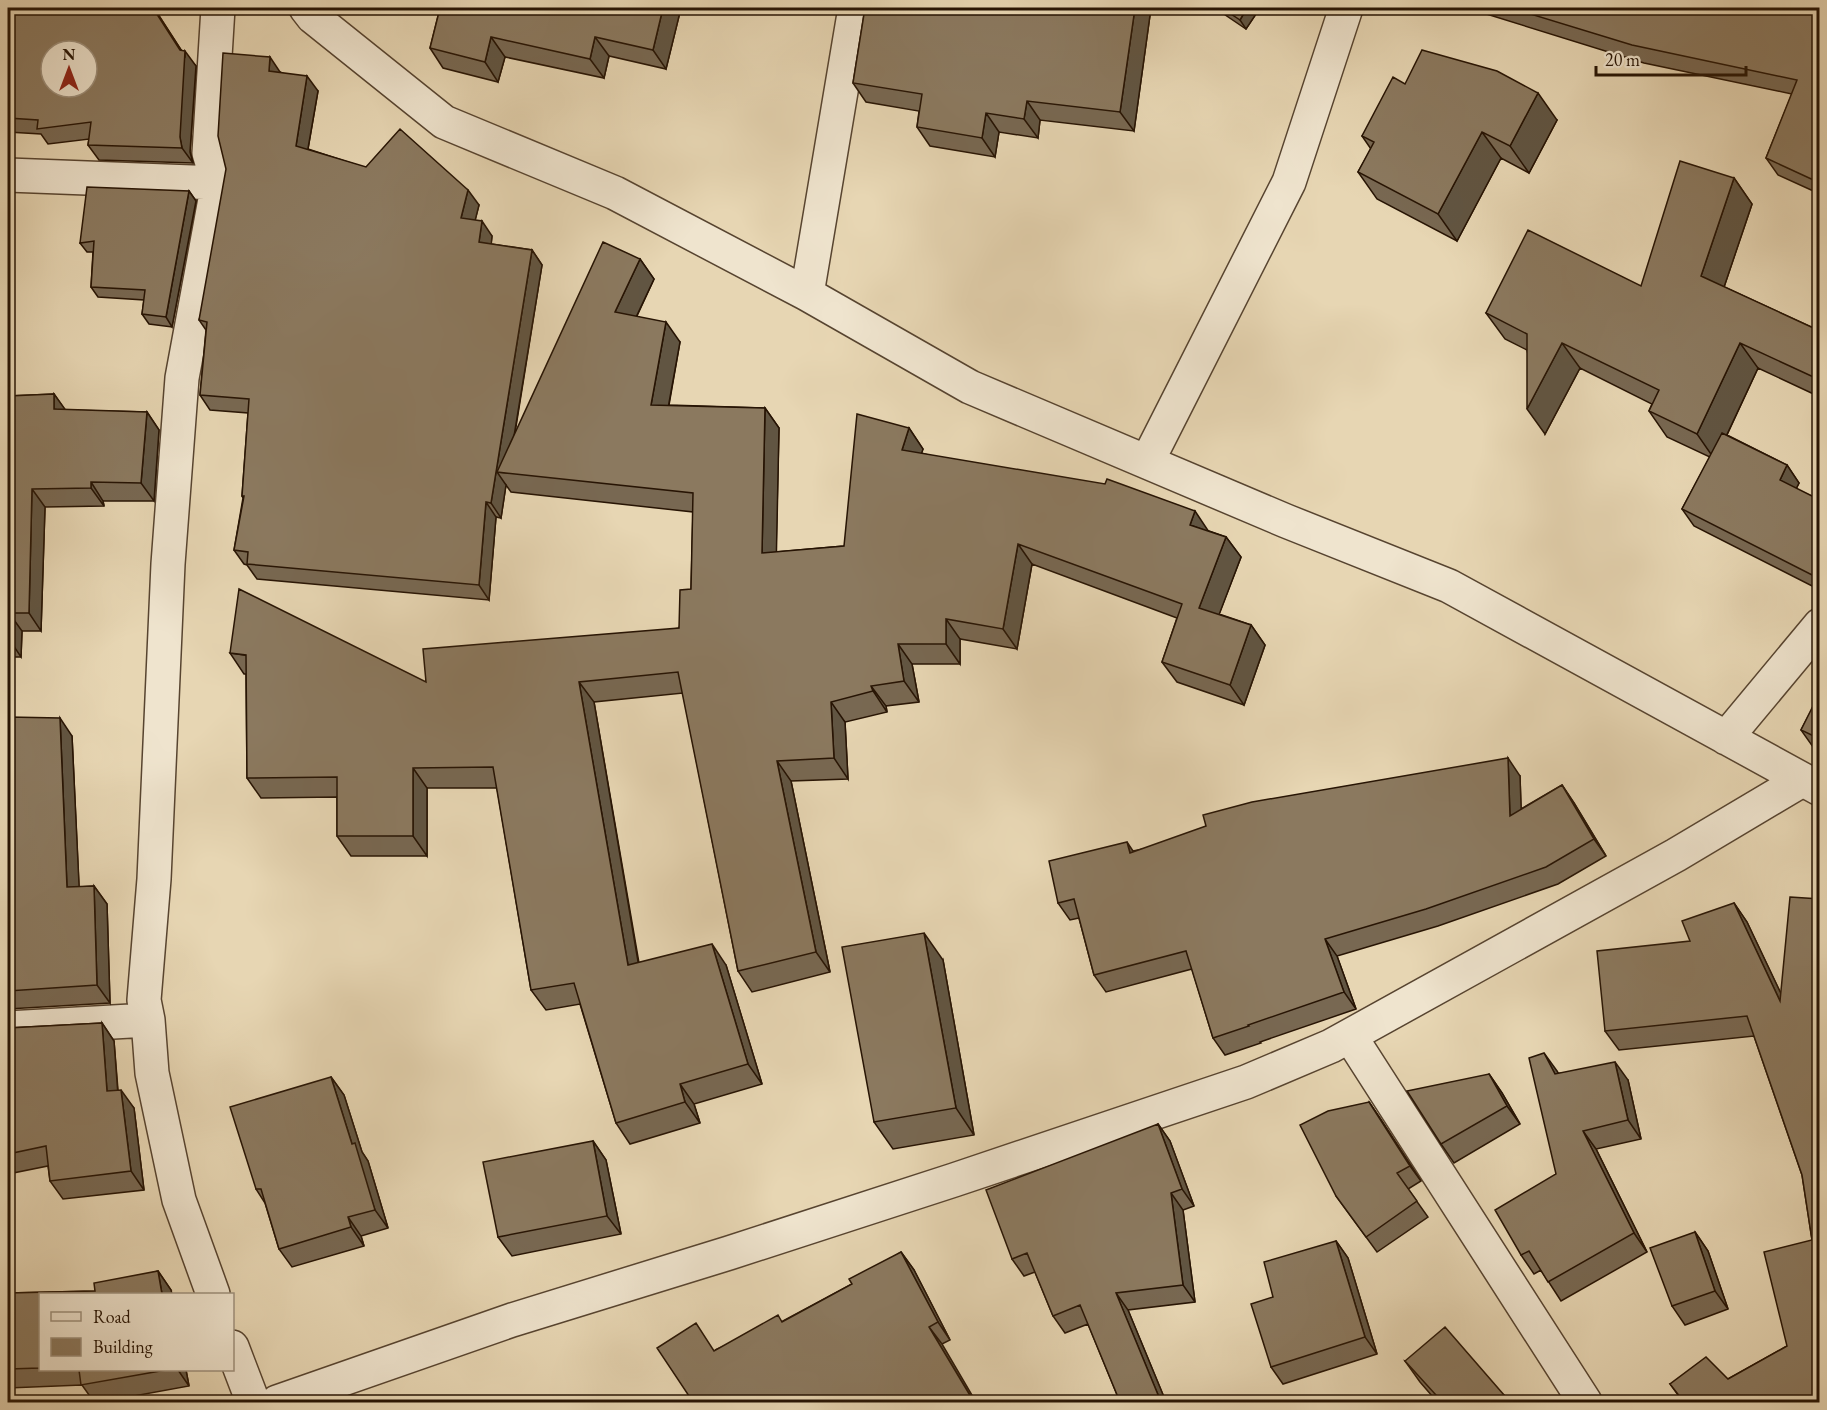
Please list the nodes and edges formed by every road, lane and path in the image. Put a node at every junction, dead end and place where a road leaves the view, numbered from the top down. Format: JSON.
{"nodes":[{"id":1,"x":218,"y":8,"type":"edge"},
{"id":2,"x":306,"y":8,"type":"edge"},
{"id":3,"x":855,"y":8,"type":"edge"},
{"id":4,"x":1346,"y":8,"type":"edge"},
{"id":5,"x":8,"y":176,"type":"edge"},
{"id":6,"x":218,"y":183,"type":"junction"},
{"id":7,"x":807,"y":294,"type":"junction"},
{"id":8,"x":1147,"y":462,"type":"junction"},
{"id":9,"x":1820,"y":625,"type":"edge"},
{"id":10,"x":1726,"y":738,"type":"junction"},
{"id":11,"x":1811,"y":785,"type":"edge"},
{"id":12,"x":148,"y":1020,"type":"junction"},
{"id":13,"x":8,"y":1028,"type":"edge"},
{"id":14,"x":1350,"y":1036,"type":"junction"},
{"id":15,"x":213,"y":1293,"type":"edge"},
{"id":16,"x":234,"y":1352,"type":"edge"},
{"id":17,"x":311,"y":1397,"type":"edge"},
{"id":18,"x":253,"y":1402,"type":"edge"},
{"id":19,"x":277,"y":1402,"type":"edge"},
{"id":20,"x":1585,"y":1402,"type":"edge"}],
"edges":[{"from":1,"to":6,"type":"street"},
{"from":2,"to":7,"type":"street"},
{"from":3,"to":7,"type":"street"},
{"from":4,"to":8,"type":"street"},
{"from":5,"to":6,"type":"street"},
{"from":6,"to":12,"type":"street"},
{"from":7,"to":8,"type":"street"},
{"from":8,"to":10,"type":"street"},
{"from":9,"to":10,"type":"street"},
{"from":10,"to":11,"type":"street"},
{"from":11,"to":14,"type":"street"},
{"from":12,"to":13,"type":"street"},
{"from":12,"to":15,"type":"street"},
{"from":14,"to":17,"type":"street"},
{"from":14,"to":20,"type":"street"},
{"from":16,"to":18,"type":"street"},
{"from":17,"to":19,"type":"street"}]}
